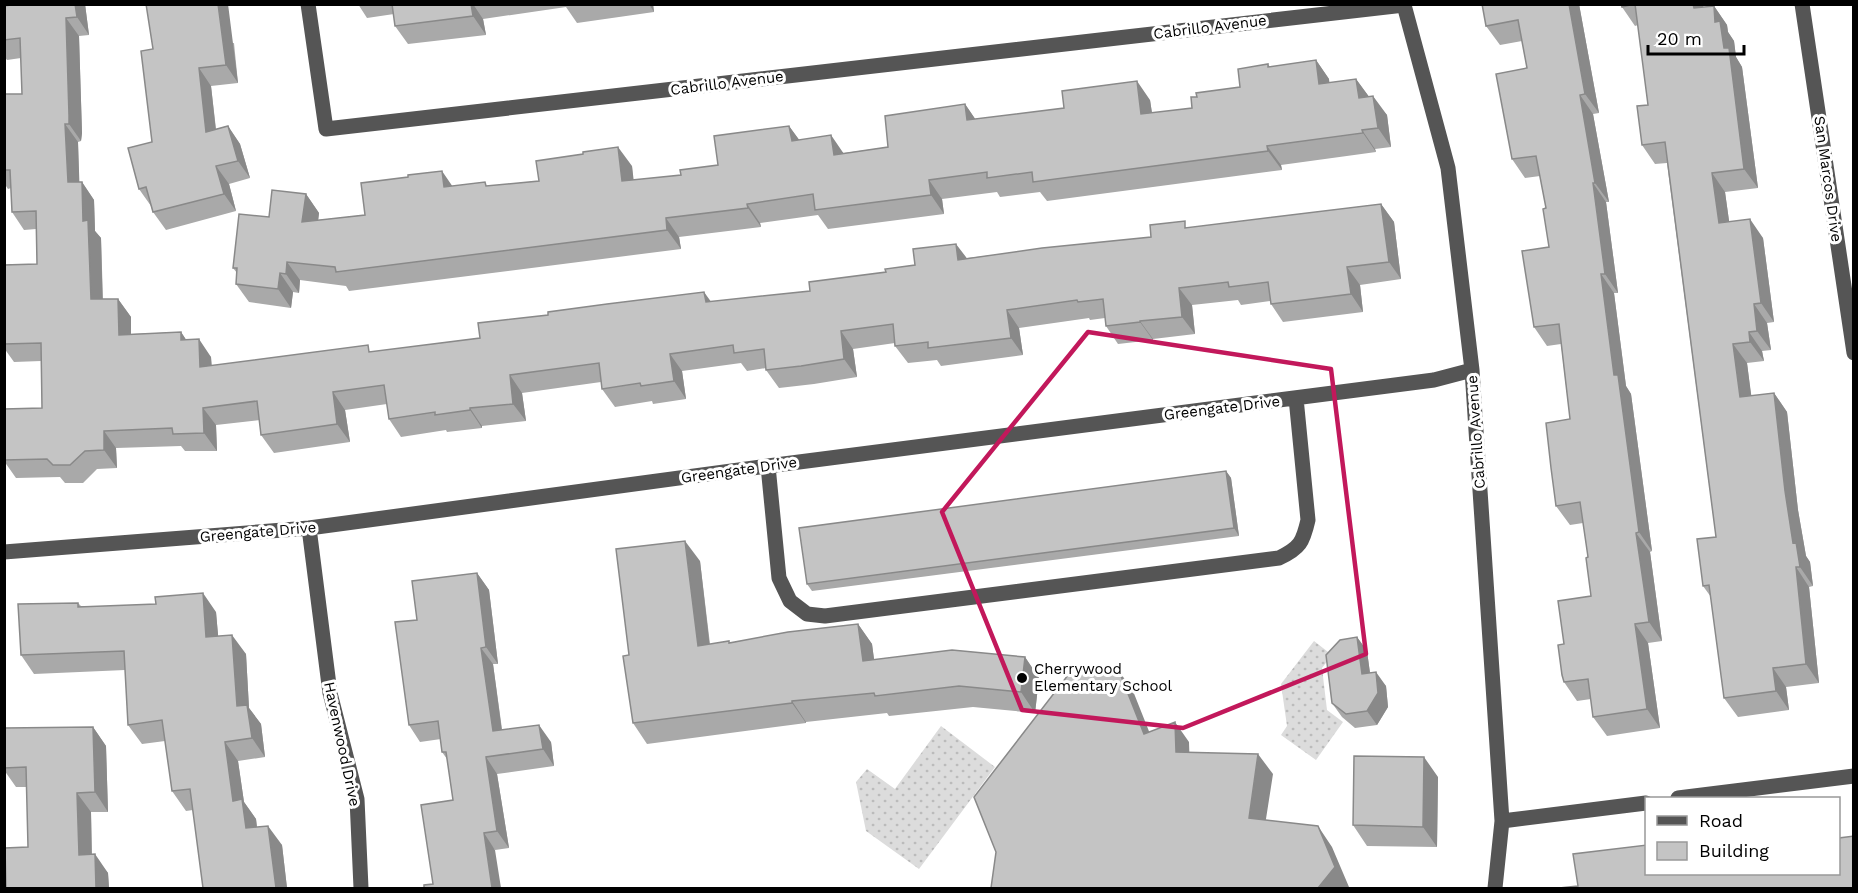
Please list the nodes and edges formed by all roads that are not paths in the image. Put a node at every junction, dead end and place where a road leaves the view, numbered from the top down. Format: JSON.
{"nodes":[{"id":1,"x":308,"y":4,"type":"edge"},
{"id":2,"x":1802,"y":4,"type":"edge"},
{"id":3,"x":1854,"y":352,"type":"edge"},
{"id":4,"x":1472,"y":370,"type":"junction"},
{"id":5,"x":1296,"y":398,"type":"junction"},
{"id":6,"x":768,"y":466,"type":"junction"},
{"id":7,"x":309,"y":528,"type":"junction"},
{"id":8,"x":4,"y":552,"type":"edge"},
{"id":9,"x":1854,"y":776,"type":"edge"},
{"id":10,"x":1686,"y":797,"type":"edge"},
{"id":11,"x":1645,"y":803,"type":"edge"},
{"id":12,"x":1502,"y":821,"type":"junction"},
{"id":13,"x":361,"y":888,"type":"edge"},
{"id":14,"x":1495,"y":888,"type":"edge"}],
"edges":[{"from":1,"to":4,"type":"street","name":"Cabrillo Avenue"},
{"from":2,"to":3,"type":"street","name":"San Marcos Drive"},
{"from":4,"to":5,"type":"street","name":"Greengate Drive"},
{"from":4,"to":12,"type":"street","name":"Cabrillo Avenue"},
{"from":5,"to":6,"type":"street","name":"Greengate Drive"},
{"from":5,"to":6,"type":"street"},
{"from":6,"to":7,"type":"street","name":"Greengate Drive"},
{"from":7,"to":8,"type":"street","name":"Greengate Drive"},
{"from":7,"to":13,"type":"street","name":"Havenwood Drive"},
{"from":9,"to":10,"type":"street"},
{"from":11,"to":12,"type":"street"},
{"from":12,"to":14,"type":"street","name":"Cabrillo Avenue"}]}
